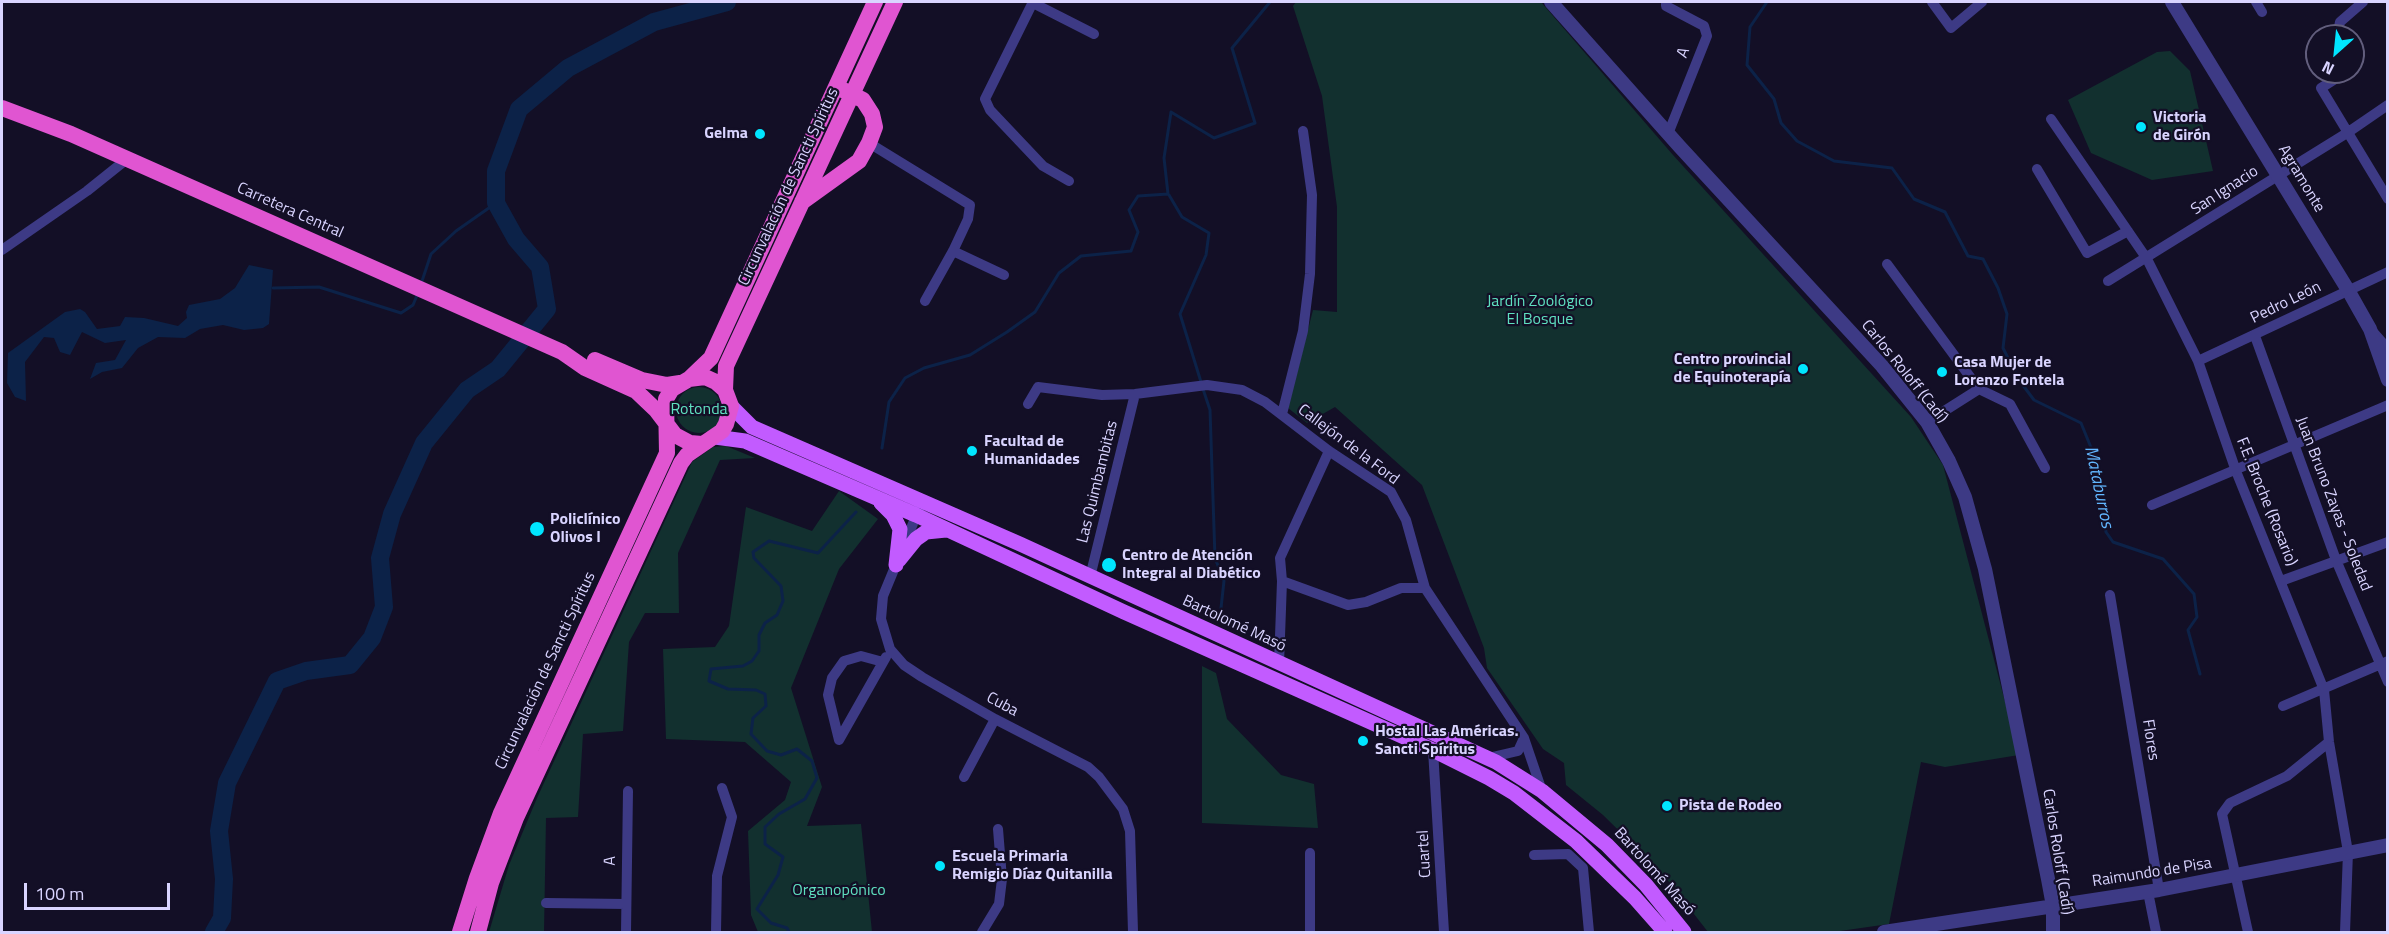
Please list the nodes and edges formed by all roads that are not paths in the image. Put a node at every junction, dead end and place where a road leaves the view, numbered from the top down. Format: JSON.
{"nodes":[{"id":1,"x":875,"y":2,"type":"edge"},
{"id":2,"x":895,"y":2,"type":"edge"},
{"id":3,"x":1033,"y":2,"type":"edge"},
{"id":4,"x":1666,"y":2,"type":"edge"},
{"id":5,"x":1932,"y":2,"type":"edge"},
{"id":6,"x":1982,"y":2,"type":"edge"},
{"id":7,"x":2172,"y":2,"type":"edge"},
{"id":8,"x":2256,"y":2,"type":"edge"},
{"id":9,"x":2363,"y":2,"type":"edge"},
{"id":10,"x":1558,"y":4,"type":"edge"},
{"id":11,"x":2262,"y":12,"type":"dead end"},
{"id":12,"x":2340,"y":24,"type":"edge"},
{"id":13,"x":1094,"y":34,"type":"dead end"},
{"id":14,"x":2327,"y":84,"type":"edge"},
{"id":15,"x":836,"y":86,"type":"junction"},
{"id":16,"x":852,"y":94,"type":"junction"},
{"id":17,"x":2388,"y":105,"type":"edge"},
{"id":18,"x":2,"y":108,"type":"edge"},
{"id":19,"x":2051,"y":119,"type":"dead end"},
{"id":20,"x":1303,"y":131,"type":"dead end"},
{"id":21,"x":2347,"y":133,"type":"junction"},
{"id":22,"x":1668,"y":134,"type":"junction"},
{"id":23,"x":870,"y":143,"type":"junction"},
{"id":24,"x":127,"y":159,"type":"junction"},
{"id":25,"x":2037,"y":169,"type":"dead end"},
{"id":26,"x":2279,"y":173,"type":"junction"},
{"id":27,"x":1069,"y":181,"type":"dead end"},
{"id":28,"x":2388,"y":199,"type":"edge"},
{"id":29,"x":802,"y":202,"type":"junction"},
{"id":30,"x":2128,"y":231,"type":"junction"},
{"id":31,"x":2,"y":250,"type":"edge"},
{"id":32,"x":954,"y":251,"type":"junction"},
{"id":33,"x":2147,"y":259,"type":"junction"},
{"id":34,"x":1887,"y":264,"type":"dead end"},
{"id":35,"x":2388,"y":272,"type":"edge"},
{"id":36,"x":1004,"y":275,"type":"dead end"},
{"id":37,"x":748,"y":276,"type":"junction"},
{"id":38,"x":767,"y":277,"type":"junction"},
{"id":39,"x":2108,"y":281,"type":"dead end"},
{"id":40,"x":2348,"y":290,"type":"junction"},
{"id":41,"x":925,"y":301,"type":"dead end"},
{"id":42,"x":2370,"y":329,"type":"junction"},
{"id":43,"x":2255,"y":336,"type":"junction"},
{"id":44,"x":2388,"y":349,"type":"edge"},
{"id":45,"x":562,"y":352,"type":"junction"},
{"id":46,"x":2198,"y":361,"type":"junction"},
{"id":47,"x":2388,"y":380,"type":"edge"},
{"id":48,"x":685,"y":381,"type":"junction"},
{"id":49,"x":1979,"y":389,"type":"junction"},
{"id":50,"x":1135,"y":394,"type":"junction"},
{"id":51,"x":728,"y":398,"type":"junction"},
{"id":52,"x":1028,"y":404,"type":"dead end"},
{"id":53,"x":2388,"y":405,"type":"edge"},
{"id":54,"x":1282,"y":414,"type":"junction"},
{"id":55,"x":1927,"y":422,"type":"junction"},
{"id":56,"x":669,"y":427,"type":"junction"},
{"id":57,"x":708,"y":440,"type":"junction"},
{"id":58,"x":2294,"y":445,"type":"junction"},
{"id":59,"x":1329,"y":451,"type":"junction"},
{"id":60,"x":2045,"y":468,"type":"dead end"},
{"id":61,"x":2236,"y":471,"type":"junction"},
{"id":62,"x":866,"y":493,"type":"junction"},
{"id":63,"x":2152,"y":505,"type":"dead end"},
{"id":64,"x":919,"y":508,"type":"junction"},
{"id":65,"x":951,"y":531,"type":"junction"},
{"id":66,"x":2388,"y":542,"type":"edge"},
{"id":67,"x":2336,"y":560,"type":"junction"},
{"id":68,"x":896,"y":565,"type":"junction"},
{"id":69,"x":1090,"y":577,"type":"junction"},
{"id":70,"x":1282,"y":580,"type":"junction"},
{"id":71,"x":2281,"y":581,"type":"junction"},
{"id":72,"x":1425,"y":588,"type":"junction"},
{"id":73,"x":2110,"y":594,"type":"dead end"},
{"id":74,"x":890,"y":649,"type":"junction"},
{"id":75,"x":883,"y":662,"type":"junction"},
{"id":76,"x":2384,"y":662,"type":"edge"},
{"id":77,"x":1280,"y":664,"type":"junction"},
{"id":78,"x":2388,"y":682,"type":"edge"},
{"id":79,"x":2324,"y":690,"type":"junction"},
{"id":80,"x":2283,"y":706,"type":"dead end"},
{"id":81,"x":995,"y":719,"type":"junction"},
{"id":82,"x":1524,"y":738,"type":"junction"},
{"id":83,"x":2329,"y":742,"type":"junction"},
{"id":84,"x":1465,"y":748,"type":"junction"},
{"id":85,"x":1433,"y":750,"type":"junction"},
{"id":86,"x":1487,"y":758,"type":"junction"},
{"id":87,"x":1453,"y":760,"type":"junction"},
{"id":88,"x":1437,"y":774,"type":"junction"},
{"id":89,"x":964,"y":777,"type":"dead end"},
{"id":90,"x":722,"y":788,"type":"dead end"},
{"id":91,"x":628,"y":791,"type":"dead end"},
{"id":92,"x":1542,"y":791,"type":"junction"},
{"id":93,"x":998,"y":829,"type":"dead end"},
{"id":94,"x":2388,"y":845,"type":"edge"},
{"id":95,"x":2348,"y":852,"type":"junction"},
{"id":96,"x":1310,"y":853,"type":"dead end"},
{"id":97,"x":1533,"y":855,"type":"dead end"},
{"id":98,"x":2237,"y":876,"type":"junction"},
{"id":99,"x":2154,"y":891,"type":"junction"},
{"id":100,"x":546,"y":903,"type":"dead end"},
{"id":101,"x":626,"y":904,"type":"junction"},
{"id":102,"x":2053,"y":906,"type":"junction"},
{"id":103,"x":1941,"y":928,"type":"edge"},
{"id":104,"x":1684,"y":930,"type":"edge"},
{"id":105,"x":460,"y":933,"type":"edge"},
{"id":106,"x":478,"y":933,"type":"edge"},
{"id":107,"x":626,"y":933,"type":"edge"},
{"id":108,"x":716,"y":933,"type":"edge"},
{"id":109,"x":982,"y":933,"type":"edge"},
{"id":110,"x":1132,"y":933,"type":"edge"},
{"id":111,"x":1310,"y":933,"type":"edge"},
{"id":112,"x":1444,"y":933,"type":"edge"},
{"id":113,"x":1589,"y":933,"type":"edge"},
{"id":114,"x":1665,"y":933,"type":"edge"},
{"id":115,"x":1884,"y":933,"type":"edge"},
{"id":116,"x":2053,"y":933,"type":"edge"},
{"id":117,"x":2156,"y":933,"type":"edge"},
{"id":118,"x":2248,"y":933,"type":"edge"},
{"id":119,"x":2345,"y":933,"type":"edge"}],
"edges":[{"from":1,"to":15,"type":"highway","name":"Circunvalación de Sancti Spíritus"},
{"from":2,"to":16,"type":"highway","name":"Circunvalación de Sancti Spíritus"},
{"from":3,"to":13,"type":"street"},
{"from":3,"to":27,"type":"street"},
{"from":4,"to":22,"type":"street","name":"A"},
{"from":5,"to":6,"type":"street"},
{"from":7,"to":26,"type":"street","name":"Agramonte"},
{"from":8,"to":11,"type":"street"},
{"from":9,"to":12,"type":"street"},
{"from":10,"to":22,"type":"street","name":"Carlos Roloff (Cadí)"},
{"from":14,"to":21,"type":"street"},
{"from":15,"to":16,"type":"highway"},
{"from":15,"to":37,"type":"highway","name":"Circunvalación de Sancti Spíritus"},
{"from":16,"to":23,"type":"highway"},
{"from":16,"to":29,"type":"highway","name":"Circunvalación de Sancti Spíritus"},
{"from":17,"to":21,"type":"street","name":"San Ignacio"},
{"from":18,"to":24,"type":"highway","name":"Carretera Central"},
{"from":19,"to":30,"type":"street","name":"F.E. Broche (Rosario)"},
{"from":20,"to":54,"type":"street"},
{"from":21,"to":26,"type":"street","name":"San Ignacio"},
{"from":21,"to":28,"type":"street"},
{"from":22,"to":55,"type":"street","name":"Carlos Roloff (Cadí)"},
{"from":23,"to":29,"type":"highway"},
{"from":23,"to":32,"type":"street"},
{"from":24,"to":31,"type":"street"},
{"from":24,"to":45,"type":"highway","name":"Carretera Central"},
{"from":25,"to":30,"type":"street"},
{"from":26,"to":33,"type":"street","name":"San Ignacio"},
{"from":26,"to":40,"type":"street","name":"Agramonte"},
{"from":29,"to":38,"type":"highway","name":"Circunvalación de Sancti Spíritus"},
{"from":30,"to":33,"type":"street","name":"F.E. Broche (Rosario)"},
{"from":32,"to":36,"type":"street"},
{"from":32,"to":41,"type":"street"},
{"from":33,"to":39,"type":"street","name":"San Ignacio"},
{"from":33,"to":46,"type":"street","name":"F.E. Broche (Rosario)"},
{"from":34,"to":49,"type":"street"},
{"from":35,"to":40,"type":"street","name":"Pedro León"},
{"from":37,"to":38,"type":"highway"},
{"from":37,"to":48,"type":"highway","name":"Circunvalación de Sancti Spíritus"},
{"from":38,"to":51,"type":"highway","name":"Circunvalación de Sancti Spíritus"},
{"from":40,"to":42,"type":"street","name":"Agramonte"},
{"from":40,"to":43,"type":"street","name":"Pedro León"},
{"from":42,"to":44,"type":"street"},
{"from":42,"to":47,"type":"street","name":"Agramonte"},
{"from":43,"to":46,"type":"street","name":"Pedro León"},
{"from":43,"to":58,"type":"street","name":"Juan Bruno Zayas - Soledad"},
{"from":45,"to":48,"type":"highway"},
{"from":45,"to":56,"type":"highway"},
{"from":46,"to":61,"type":"street","name":"F.E. Broche (Rosario)"},
{"from":48,"to":51,"type":"highway"},
{"from":48,"to":56,"type":"highway"},
{"from":49,"to":55,"type":"street"},
{"from":49,"to":60,"type":"street"},
{"from":50,"to":52,"type":"street","name":"Callejón de la Ford"},
{"from":50,"to":54,"type":"street","name":"Callejón de la Ford"},
{"from":50,"to":69,"type":"street","name":"Las Quimbambitas"},
{"from":51,"to":57,"type":"highway"},
{"from":51,"to":64,"type":"main road","name":"Bartolomé Masó"},
{"from":53,"to":58,"type":"street"},
{"from":54,"to":59,"type":"street","name":"Callejón de la Ford"},
{"from":55,"to":102,"type":"street","name":"Carlos Roloff (Cadí)"},
{"from":56,"to":57,"type":"highway"},
{"from":56,"to":105,"type":"highway","name":"Circunvalación de Sancti Spíritus"},
{"from":57,"to":62,"type":"main road","name":"Bartolomé Masó"},
{"from":57,"to":106,"type":"highway"},
{"from":58,"to":61,"type":"street"},
{"from":58,"to":67,"type":"street","name":"Juan Bruno Zayas - Soledad"},
{"from":59,"to":70,"type":"street"},
{"from":59,"to":72,"type":"street","name":"Callejón de la Ford"},
{"from":61,"to":63,"type":"street"},
{"from":61,"to":71,"type":"street","name":"F.E. Broche (Rosario)"},
{"from":62,"to":64,"type":"main road","name":"Bartolomé Masó"},
{"from":62,"to":68,"type":"main road"},
{"from":64,"to":65,"type":"main road","name":"Bartolomé Masó"},
{"from":64,"to":68,"type":"street","name":"Cuba"},
{"from":64,"to":69,"type":"main road","name":"Bartolomé Masó"},
{"from":65,"to":68,"type":"main road"},
{"from":65,"to":85,"type":"main road","name":"Bartolomé Masó"},
{"from":66,"to":67,"type":"street"},
{"from":67,"to":71,"type":"street"},
{"from":67,"to":76,"type":"street","name":"Juan Bruno Zayas - Soledad"},
{"from":68,"to":74,"type":"street","name":"Cuba"},
{"from":69,"to":77,"type":"main road","name":"Bartolomé Masó"},
{"from":70,"to":72,"type":"street"},
{"from":70,"to":77,"type":"street"},
{"from":71,"to":79,"type":"street","name":"F.E. Broche (Rosario)"},
{"from":72,"to":82,"type":"street","name":"Callejón de la Ford"},
{"from":73,"to":99,"type":"street","name":"Flores"},
{"from":74,"to":75,"type":"street"},
{"from":74,"to":81,"type":"street","name":"Cuba"},
{"from":75,"to":75,"type":"street"},
{"from":76,"to":78,"type":"street","name":"Juan Bruno Zayas - Soledad"},
{"from":76,"to":79,"type":"street"},
{"from":77,"to":84,"type":"main road","name":"Bartolomé Masó"},
{"from":79,"to":80,"type":"street"},
{"from":79,"to":83,"type":"street","name":"F.E. Broche (Rosario)"},
{"from":81,"to":89,"type":"street"},
{"from":81,"to":110,"type":"street","name":"Cuba"},
{"from":82,"to":86,"type":"street"},
{"from":82,"to":92,"type":"street","name":"Callejón de la Ford"},
{"from":83,"to":95,"type":"street","name":"F.E. Broche (Rosario)"},
{"from":83,"to":98,"type":"street"},
{"from":84,"to":86,"type":"main road","name":"Bartolomé Masó"},
{"from":84,"to":87,"type":"main road"},
{"from":85,"to":87,"type":"main road","name":"Bartolomé Masó"},
{"from":85,"to":88,"type":"street","name":"Cuartel"},
{"from":86,"to":92,"type":"main road","name":"Bartolomé Masó"},
{"from":87,"to":88,"type":"street"},
{"from":87,"to":114,"type":"main road","name":"Bartolomé Masó"},
{"from":88,"to":112,"type":"street","name":"Cuartel"},
{"from":90,"to":108,"type":"street"},
{"from":91,"to":101,"type":"street","name":"A"},
{"from":92,"to":104,"type":"main road","name":"Bartolomé Masó"},
{"from":93,"to":109,"type":"street"},
{"from":94,"to":95,"type":"street","name":"Raimundo de Pisa"},
{"from":95,"to":98,"type":"street","name":"Raimundo de Pisa"},
{"from":95,"to":119,"type":"street","name":"F.E. Broche (Rosario)"},
{"from":96,"to":111,"type":"street"},
{"from":97,"to":113,"type":"street"},
{"from":98,"to":99,"type":"street","name":"Raimundo de Pisa"},
{"from":98,"to":118,"type":"street"},
{"from":99,"to":102,"type":"street","name":"Raimundo de Pisa"},
{"from":99,"to":117,"type":"street","name":"Flores"},
{"from":100,"to":101,"type":"street"},
{"from":101,"to":107,"type":"street","name":"A"},
{"from":102,"to":103,"type":"street","name":"Raimundo de Pisa"},
{"from":102,"to":116,"type":"street","name":"Carlos Roloff (Cadí)"},
{"from":103,"to":115,"type":"street","name":"Raimundo de Pisa"}]}
